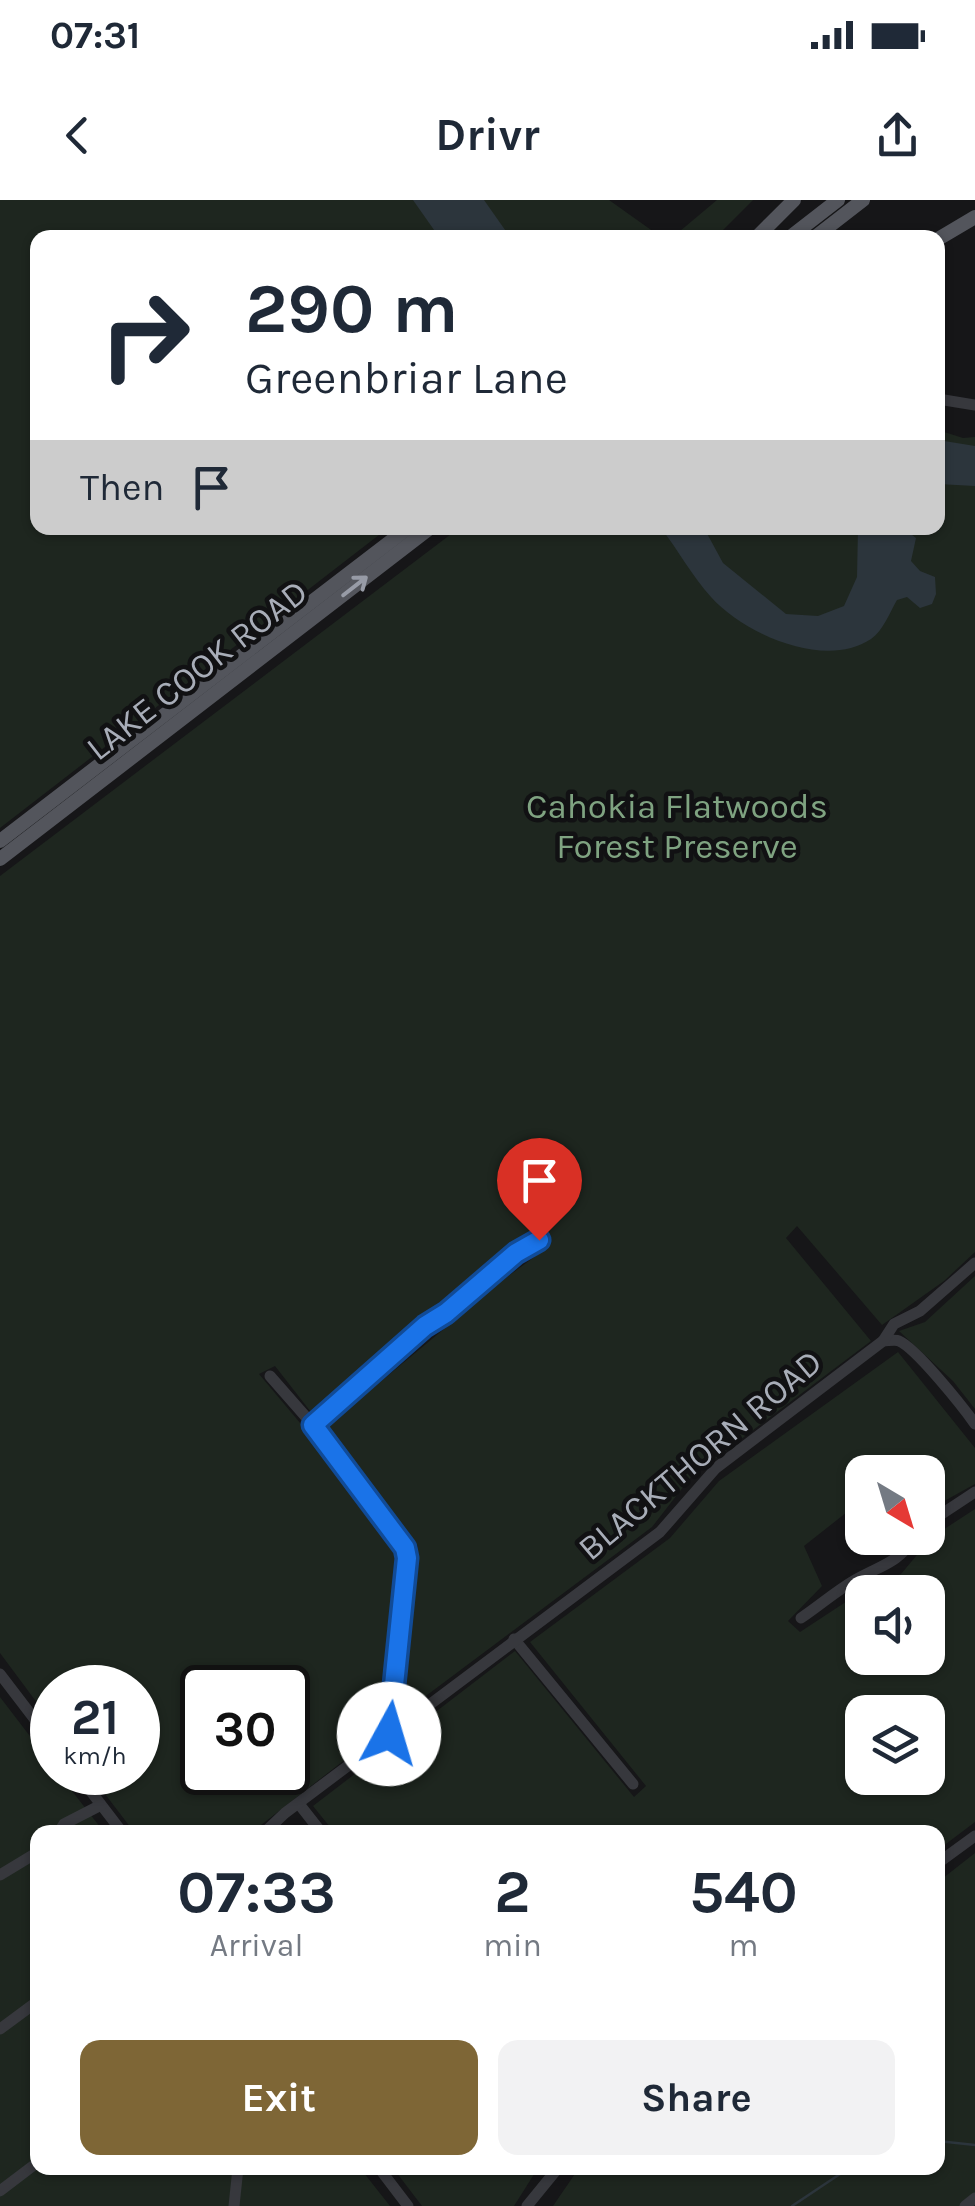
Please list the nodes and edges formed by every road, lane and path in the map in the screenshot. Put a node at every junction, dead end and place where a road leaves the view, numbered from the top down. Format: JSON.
{"nodes":[{"id":1,"x":794,"y":200,"type":"edge"},
{"id":2,"x":838,"y":200,"type":"edge"},
{"id":3,"x":862,"y":200,"type":"edge"},
{"id":4,"x":975,"y":220,"type":"edge"},
{"id":5,"x":764,"y":230,"type":"edge"},
{"id":6,"x":799,"y":230,"type":"edge"},
{"id":7,"x":824,"y":230,"type":"edge"},
{"id":8,"x":945,"y":238,"type":"edge"},
{"id":9,"x":945,"y":400,"type":"edge"},
{"id":10,"x":975,"y":405,"type":"edge"},
{"id":11,"x":399,"y":535,"type":"edge"},
{"id":12,"x":421,"y":535,"type":"edge"},
{"id":13,"x":0,"y":841,"type":"edge"},
{"id":14,"x":0,"y":859,"type":"edge"},
{"id":15,"x":539,"y":1240,"type":"dead end"},
{"id":16,"x":975,"y":1264,"type":"edge"},
{"id":17,"x":884,"y":1342,"type":"junction"},
{"id":18,"x":270,"y":1376,"type":"dead end"},
{"id":19,"x":975,"y":1424,"type":"edge"},
{"id":20,"x":313,"y":1425,"type":"junction"},
{"id":21,"x":975,"y":1492,"type":"edge"},
{"id":22,"x":945,"y":1512,"type":"edge"},
{"id":23,"x":900,"y":1555,"type":"edge"},
{"id":24,"x":801,"y":1618,"type":"dead end"},
{"id":25,"x":514,"y":1640,"type":"junction"},
{"id":26,"x":0,"y":1674,"type":"edge"},
{"id":27,"x":30,"y":1713,"type":"edge"},
{"id":28,"x":389,"y":1734,"type":"junction"},
{"id":29,"x":634,"y":1784,"type":"dead end"},
{"id":30,"x":93,"y":1795,"type":"edge"},
{"id":31,"x":300,"y":1804,"type":"junction"},
{"id":32,"x":101,"y":1805,"type":"junction"},
{"id":33,"x":63,"y":1825,"type":"edge"},
{"id":34,"x":117,"y":1825,"type":"edge"},
{"id":35,"x":274,"y":1825,"type":"edge"},
{"id":36,"x":316,"y":1825,"type":"edge"},
{"id":37,"x":975,"y":1836,"type":"edge"},
{"id":38,"x":30,"y":1857,"type":"edge"},
{"id":39,"x":945,"y":1858,"type":"edge"},
{"id":40,"x":0,"y":1875,"type":"edge"},
{"id":41,"x":30,"y":2007,"type":"edge"},
{"id":42,"x":0,"y":2030,"type":"edge"},
{"id":43,"x":30,"y":2168,"type":"edge"},
{"id":44,"x":237,"y":2175,"type":"edge"},
{"id":45,"x":384,"y":2175,"type":"edge"},
{"id":46,"x":552,"y":2175,"type":"edge"},
{"id":47,"x":0,"y":2191,"type":"edge"},
{"id":48,"x":975,"y":2198,"type":"edge"},
{"id":49,"x":234,"y":2206,"type":"edge"},
{"id":50,"x":408,"y":2206,"type":"edge"},
{"id":51,"x":527,"y":2206,"type":"edge"},
{"id":52,"x":966,"y":2206,"type":"edge"}],
"edges":[{"from":1,"to":5,"type":"main road"},
{"from":2,"to":6,"type":"main road"},
{"from":3,"to":7,"type":"main road"},
{"from":4,"to":8,"type":"main road"},
{"from":9,"to":10,"type":"street"},
{"from":11,"to":13,"type":"main road","name":"LAKE COOK ROAD"},
{"from":14,"to":12,"type":"main road","name":"LAKE COOK ROAD","one_way":true},
{"from":15,"to":20,"type":"street"},
{"from":16,"to":17,"type":"street","name":"BLACKTHORN ROAD"},
{"from":17,"to":19,"type":"street"},
{"from":17,"to":25,"type":"street","name":"BLACKTHORN ROAD"},
{"from":18,"to":20,"type":"street"},
{"from":20,"to":28,"type":"street"},
{"from":21,"to":22,"type":"street"},
{"from":23,"to":24,"type":"street"},
{"from":25,"to":28,"type":"street","name":"BLACKTHORN ROAD"},
{"from":25,"to":29,"type":"street"},
{"from":26,"to":27,"type":"street"},
{"from":28,"to":31,"type":"street","name":"BLACKTHORN ROAD"},
{"from":30,"to":32,"type":"street"},
{"from":31,"to":35,"type":"street","name":"BLACKTHORN ROAD"},
{"from":31,"to":36,"type":"street"},
{"from":32,"to":33,"type":"street"},
{"from":32,"to":34,"type":"street"},
{"from":37,"to":39,"type":"street"},
{"from":38,"to":40,"type":"street"},
{"from":41,"to":42,"type":"street"},
{"from":43,"to":47,"type":"street"},
{"from":44,"to":49,"type":"street"},
{"from":45,"to":50,"type":"street"},
{"from":46,"to":51,"type":"street"},
{"from":48,"to":52,"type":"street"}]}
